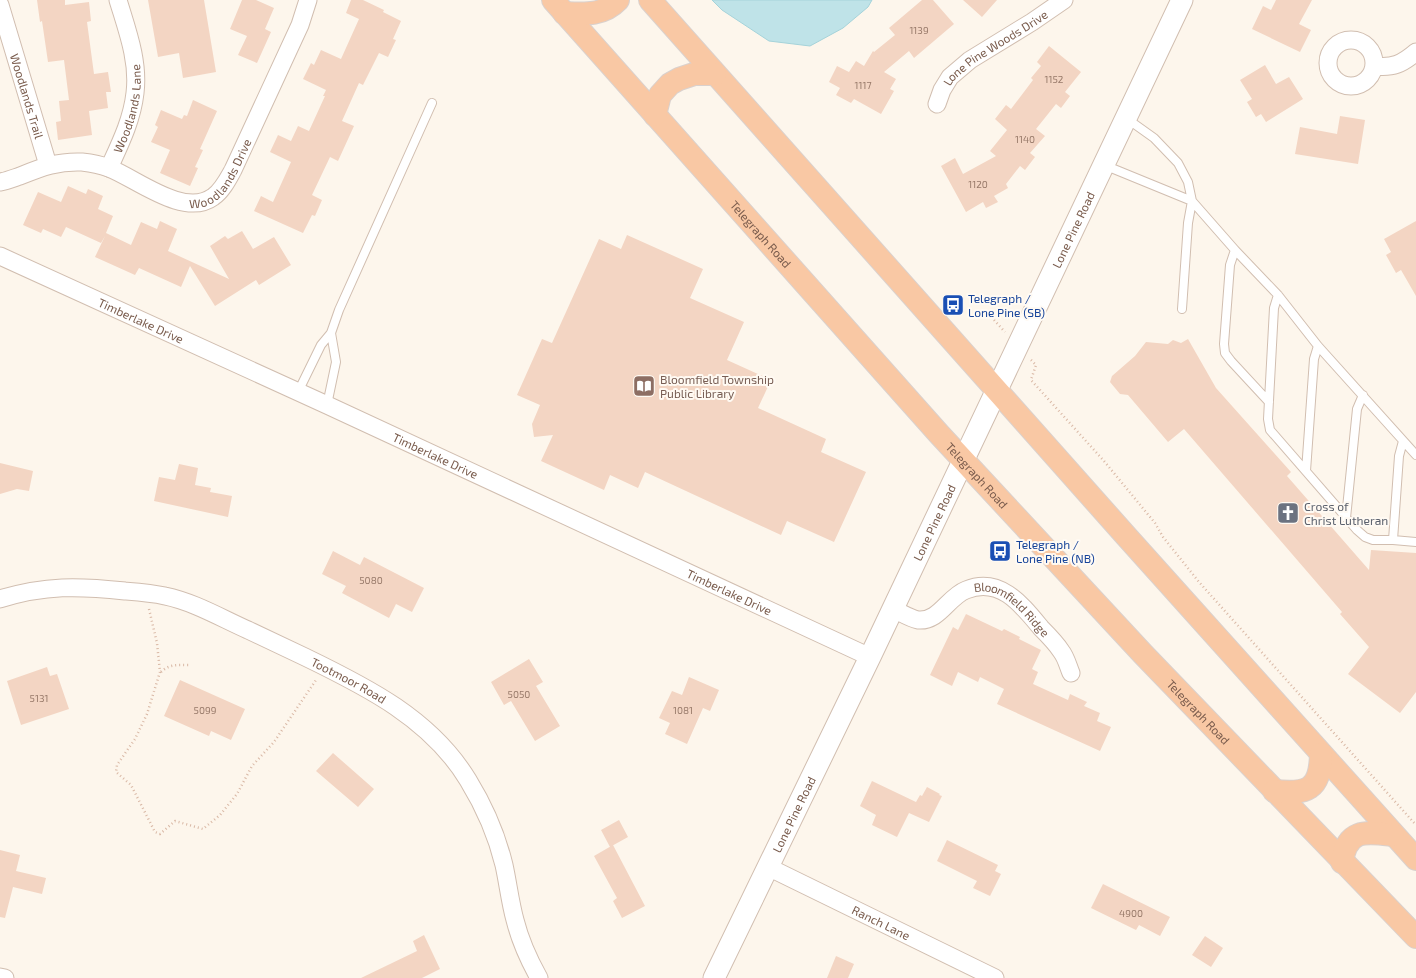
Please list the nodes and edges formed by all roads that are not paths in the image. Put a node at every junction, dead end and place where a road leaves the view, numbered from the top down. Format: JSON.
{"nodes":[{"id":1,"x":118,"y":0,"type":"edge"},
{"id":2,"x":308,"y":0,"type":"edge"},
{"id":3,"x":618,"y":0,"type":"edge"},
{"id":4,"x":650,"y":0,"type":"edge"},
{"id":5,"x":1064,"y":0,"type":"edge"},
{"id":6,"x":1178,"y":1,"type":"edge"},
{"id":7,"x":0,"y":5,"type":"edge"},
{"id":8,"x":558,"y":6,"type":"edge"},
{"id":9,"x":1416,"y":52,"type":"edge"},
{"id":10,"x":1375,"y":66,"type":"dead end"},
{"id":11,"x":715,"y":74,"type":"junction"},
{"id":12,"x":432,"y":103,"type":"dead end"},
{"id":13,"x":937,"y":104,"type":"dead end"},
{"id":14,"x":655,"y":115,"type":"junction"},
{"id":15,"x":1126,"y":117,"type":"junction"},
{"id":16,"x":48,"y":165,"type":"junction"},
{"id":17,"x":1103,"y":165,"type":"junction"},
{"id":18,"x":109,"y":168,"type":"junction"},
{"id":19,"x":0,"y":182,"type":"edge"},
{"id":20,"x":1192,"y":201,"type":"junction"},
{"id":21,"x":1236,"y":250,"type":"junction"},
{"id":22,"x":0,"y":256,"type":"edge"},
{"id":23,"x":1278,"y":295,"type":"junction"},
{"id":24,"x":1182,"y":309,"type":"dead end"},
{"id":25,"x":331,"y":333,"type":"junction"},
{"id":26,"x":1318,"y":346,"type":"junction"},
{"id":27,"x":997,"y":390,"type":"junction"},
{"id":28,"x":298,"y":392,"type":"junction"},
{"id":29,"x":1362,"y":395,"type":"junction"},
{"id":30,"x":1268,"y":402,"type":"junction"},
{"id":31,"x":327,"y":405,"type":"junction"},
{"id":32,"x":1403,"y":441,"type":"junction"},
{"id":33,"x":1416,"y":454,"type":"edge"},
{"id":34,"x":963,"y":460,"type":"junction"},
{"id":35,"x":1306,"y":471,"type":"junction"},
{"id":36,"x":1346,"y":518,"type":"junction"},
{"id":37,"x":1393,"y":540,"type":"junction"},
{"id":38,"x":1416,"y":542,"type":"edge"},
{"id":39,"x":0,"y":599,"type":"edge"},
{"id":40,"x":892,"y":609,"type":"junction"},
{"id":41,"x":870,"y":657,"type":"junction"},
{"id":42,"x":1071,"y":673,"type":"dead end"},
{"id":43,"x":1321,"y":754,"type":"junction"},
{"id":44,"x":1274,"y":791,"type":"junction"},
{"id":45,"x":1393,"y":835,"type":"junction"},
{"id":46,"x":1416,"y":859,"type":"edge"},
{"id":47,"x":1342,"y":862,"type":"junction"},
{"id":48,"x":768,"y":867,"type":"junction"},
{"id":49,"x":1416,"y":937,"type":"edge"},
{"id":50,"x":0,"y":977,"type":"edge"},
{"id":51,"x":5,"y":978,"type":"edge"},
{"id":52,"x":540,"y":978,"type":"edge"},
{"id":53,"x":714,"y":978,"type":"edge"},
{"id":54,"x":995,"y":978,"type":"edge"}],
"edges":[{"from":1,"to":18,"type":"street","name":"Woodlands Lane"},
{"from":2,"to":18,"type":"street","name":"Woodlands Drive"},
{"from":3,"to":8,"type":"highway"},
{"from":4,"to":11,"type":"highway"},
{"from":5,"to":13,"type":"street","name":"Lone Pine Woods Drive"},
{"from":6,"to":15,"type":"street","name":"Lone Pine Road"},
{"from":7,"to":16,"type":"street","name":"Woodlands Trail"},
{"from":8,"to":14,"type":"highway","name":"Telegraph Road"},
{"from":9,"to":10,"type":"street"},
{"from":11,"to":14,"type":"highway"},
{"from":11,"to":27,"type":"highway"},
{"from":12,"to":25,"type":"lane"},
{"from":14,"to":34,"type":"highway","name":"Telegraph Road"},
{"from":15,"to":17,"type":"street","name":"Lone Pine Road"},
{"from":15,"to":20,"type":"lane"},
{"from":16,"to":18,"type":"street","name":"Woodlands Drive"},
{"from":16,"to":19,"type":"street","name":"Woodlands Drive"},
{"from":17,"to":20,"type":"lane"},
{"from":17,"to":27,"type":"street","name":"Lone Pine Road"},
{"from":20,"to":21,"type":"lane"},
{"from":20,"to":24,"type":"lane"},
{"from":21,"to":23,"type":"lane"},
{"from":21,"to":30,"type":"lane"},
{"from":22,"to":28,"type":"street","name":"Timberlake Drive"},
{"from":23,"to":26,"type":"lane"},
{"from":23,"to":30,"type":"lane"},
{"from":25,"to":28,"type":"lane"},
{"from":25,"to":31,"type":"lane"},
{"from":26,"to":29,"type":"lane"},
{"from":26,"to":35,"type":"lane"},
{"from":27,"to":34,"type":"street","name":"Lone Pine Road"},
{"from":27,"to":43,"type":"highway"},
{"from":28,"to":31,"type":"street","name":"Timberlake Drive"},
{"from":29,"to":32,"type":"lane"},
{"from":29,"to":36,"type":"lane"},
{"from":30,"to":35,"type":"lane"},
{"from":31,"to":41,"type":"street","name":"Timberlake Drive"},
{"from":32,"to":33,"type":"lane"},
{"from":32,"to":37,"type":"lane"},
{"from":34,"to":40,"type":"street","name":"Lone Pine Road"},
{"from":34,"to":44,"type":"highway","name":"Telegraph Road"},
{"from":35,"to":36,"type":"lane"},
{"from":36,"to":37,"type":"lane"},
{"from":37,"to":38,"type":"lane"},
{"from":39,"to":52,"type":"street","name":"Tootmoor Road"},
{"from":40,"to":41,"type":"street","name":"Lone Pine Road"},
{"from":40,"to":42,"type":"street","name":"Bloomfield Ridge"},
{"from":41,"to":48,"type":"street","name":"Lone Pine Road"},
{"from":43,"to":44,"type":"highway"},
{"from":43,"to":45,"type":"highway"},
{"from":44,"to":47,"type":"highway","name":"Telegraph Road"},
{"from":45,"to":46,"type":"highway"},
{"from":45,"to":47,"type":"highway"},
{"from":47,"to":49,"type":"highway","name":"Telegraph Road"},
{"from":48,"to":53,"type":"street","name":"Lone Pine Road"},
{"from":48,"to":54,"type":"street","name":"Ranch Lane"},
{"from":50,"to":51,"type":"street"}]}
